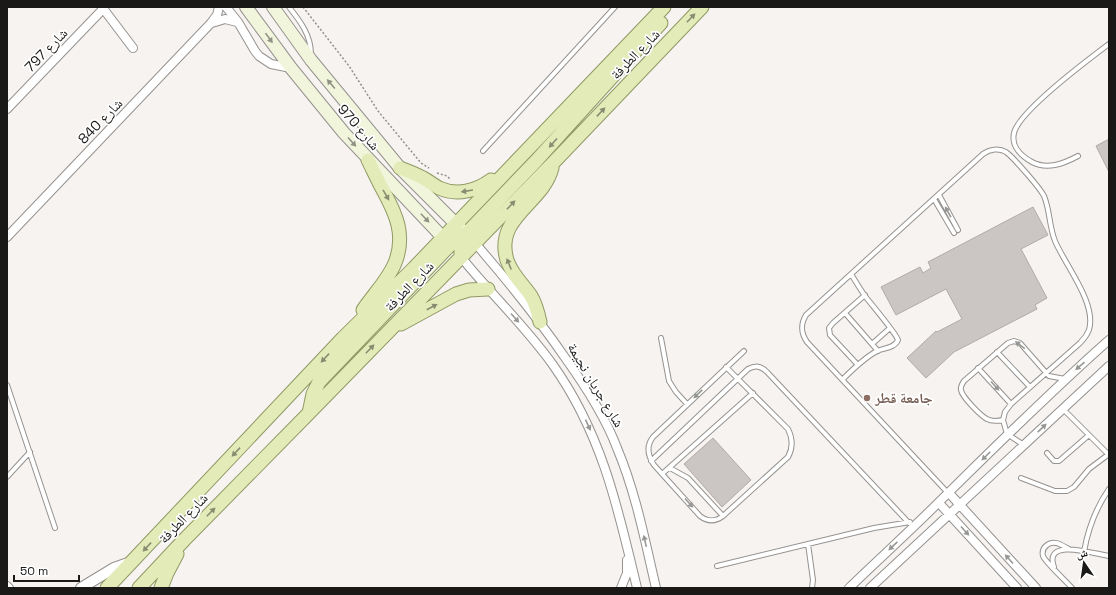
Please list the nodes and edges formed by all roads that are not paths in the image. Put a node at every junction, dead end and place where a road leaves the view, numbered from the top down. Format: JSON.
{"nodes":[{"id":1,"x":219,"y":7,"type":"edge"},
{"id":2,"x":226,"y":7,"type":"edge"},
{"id":3,"x":246,"y":7,"type":"edge"},
{"id":4,"x":273,"y":7,"type":"edge"},
{"id":5,"x":289,"y":7,"type":"edge"},
{"id":6,"x":615,"y":7,"type":"edge"},
{"id":7,"x":664,"y":7,"type":"edge"},
{"id":8,"x":668,"y":7,"type":"edge"},
{"id":9,"x":702,"y":7,"type":"edge"},
{"id":10,"x":103,"y":8,"type":"edge"},
{"id":11,"x":238,"y":22,"type":"junction"},
{"id":12,"x":211,"y":23,"type":"junction"},
{"id":13,"x":1109,"y":44,"type":"edge"},
{"id":14,"x":133,"y":48,"type":"dead end"},
{"id":15,"x":312,"y":60,"type":"junction"},
{"id":16,"x":291,"y":68,"type":"junction"},
{"id":17,"x":7,"y":109,"type":"edge"},
{"id":18,"x":483,"y":151,"type":"dead end"},
{"id":19,"x":1078,"y":156,"type":"dead end"},
{"id":20,"x":368,"y":160,"type":"junction"},
{"id":21,"x":553,"y":163,"type":"junction"},
{"id":22,"x":400,"y":168,"type":"junction"},
{"id":23,"x":502,"y":176,"type":"junction"},
{"id":24,"x":939,"y":195,"type":"junction"},
{"id":25,"x":934,"y":199,"type":"junction"},
{"id":26,"x":456,"y":224,"type":"junction"},
{"id":27,"x":7,"y":237,"type":"edge"},
{"id":28,"x":470,"y":238,"type":"junction"},
{"id":29,"x":446,"y":241,"type":"junction"},
{"id":30,"x":461,"y":257,"type":"junction"},
{"id":31,"x":851,"y":274,"type":"junction"},
{"id":32,"x":488,"y":289,"type":"junction"},
{"id":33,"x":865,"y":295,"type":"junction"},
{"id":34,"x":845,"y":313,"type":"junction"},
{"id":35,"x":540,"y":322,"type":"junction"},
{"id":36,"x":890,"y":328,"type":"junction"},
{"id":37,"x":386,"y":333,"type":"junction"},
{"id":38,"x":344,"y":338,"type":"junction"},
{"id":39,"x":661,"y":338,"type":"dead end"},
{"id":40,"x":1109,"y":340,"type":"edge"},
{"id":41,"x":872,"y":344,"type":"junction"},
{"id":42,"x":878,"y":350,"type":"junction"},
{"id":43,"x":744,"y":351,"type":"dead end"},
{"id":44,"x":997,"y":352,"type":"junction"},
{"id":45,"x":858,"y":365,"type":"junction"},
{"id":46,"x":1109,"y":366,"type":"edge"},
{"id":47,"x":726,"y":367,"type":"junction"},
{"id":48,"x":978,"y":368,"type":"junction"},
{"id":49,"x":1046,"y":374,"type":"junction"},
{"id":50,"x":738,"y":378,"type":"junction"},
{"id":51,"x":843,"y":379,"type":"junction"},
{"id":52,"x":1065,"y":379,"type":"junction"},
{"id":53,"x":7,"y":385,"type":"edge"},
{"id":54,"x":1030,"y":387,"type":"junction"},
{"id":55,"x":753,"y":393,"type":"junction"},
{"id":56,"x":687,"y":404,"type":"junction"},
{"id":57,"x":1011,"y":404,"type":"junction"},
{"id":58,"x":1063,"y":409,"type":"junction"},
{"id":59,"x":310,"y":413,"type":"junction"},
{"id":60,"x":1003,"y":420,"type":"junction"},
{"id":61,"x":1007,"y":434,"type":"junction"},
{"id":62,"x":1089,"y":435,"type":"junction"},
{"id":63,"x":1024,"y":445,"type":"junction"},
{"id":64,"x":30,"y":452,"type":"junction"},
{"id":65,"x":1047,"y":454,"type":"dead end"},
{"id":66,"x":1109,"y":455,"type":"edge"},
{"id":67,"x":651,"y":461,"type":"junction"},
{"id":68,"x":670,"y":468,"type":"junction"},
{"id":69,"x":662,"y":474,"type":"junction"},
{"id":70,"x":7,"y":477,"type":"edge"},
{"id":71,"x":1021,"y":478,"type":"dead end"},
{"id":72,"x":1109,"y":489,"type":"edge"},
{"id":73,"x":948,"y":493,"type":"junction"},
{"id":74,"x":939,"y":503,"type":"junction"},
{"id":75,"x":617,"y":504,"type":"junction"},
{"id":76,"x":959,"y":505,"type":"junction"},
{"id":77,"x":949,"y":514,"type":"junction"},
{"id":78,"x":723,"y":516,"type":"junction"},
{"id":79,"x":909,"y":522,"type":"junction"},
{"id":80,"x":919,"y":522,"type":"junction"},
{"id":81,"x":55,"y":528,"type":"dead end"},
{"id":82,"x":184,"y":540,"type":"junction"},
{"id":83,"x":808,"y":544,"type":"junction"},
{"id":84,"x":1069,"y":549,"type":"junction"},
{"id":85,"x":1084,"y":552,"type":"junction"},
{"id":86,"x":1109,"y":556,"type":"edge"},
{"id":87,"x":133,"y":562,"type":"junction"},
{"id":88,"x":717,"y":566,"type":"dead end"},
{"id":89,"x":1055,"y":569,"type":"junction"},
{"id":90,"x":1028,"y":580,"type":"junction"},
{"id":91,"x":81,"y":588,"type":"edge"},
{"id":92,"x":107,"y":588,"type":"edge"},
{"id":93,"x":139,"y":588,"type":"edge"},
{"id":94,"x":161,"y":588,"type":"edge"},
{"id":95,"x":621,"y":588,"type":"edge"},
{"id":96,"x":638,"y":588,"type":"edge"},
{"id":97,"x":656,"y":588,"type":"edge"},
{"id":98,"x":812,"y":588,"type":"edge"},
{"id":99,"x":848,"y":588,"type":"edge"},
{"id":100,"x":870,"y":588,"type":"edge"},
{"id":101,"x":1018,"y":588,"type":"edge"},
{"id":102,"x":1036,"y":588,"type":"edge"},
{"id":103,"x":1072,"y":588,"type":"edge"}],
"edges":[{"from":1,"to":12,"type":"street","name":"شارع 840"},
{"from":2,"to":11,"type":"street"},
{"from":3,"to":16,"type":"main road","name":"شارع 970","one_way":true},
{"from":4,"to":15,"type":"main road","name":"شارع 970"},
{"from":5,"to":15,"type":"lane"},
{"from":6,"to":18,"type":"lane"},
{"from":7,"to":23,"type":"main road","name":"شارع الطرفة"},
{"from":8,"to":28,"type":"main road","one_way":true},
{"from":21,"to":9,"type":"main road","name":"شارع الطرفة","one_way":true},
{"from":10,"to":14,"type":"street"},
{"from":10,"to":17,"type":"street","name":"شارع 797"},
{"from":11,"to":12,"type":"street"},
{"from":11,"to":16,"type":"street"},
{"from":12,"to":27,"type":"street","name":"شارع 840"},
{"from":13,"to":19,"type":"lane"},
{"from":22,"to":15,"type":"main road","name":"شارع 970","one_way":true},
{"from":16,"to":20,"type":"main road","name":"شارع 970","one_way":true},
{"from":20,"to":29,"type":"main road","name":"شارع 970","one_way":true},
{"from":20,"to":38,"type":"main road","one_way":true},
{"from":28,"to":21,"type":"main road","name":"شارع الطرفة","one_way":true},
{"from":35,"to":21,"type":"main road","one_way":true},
{"from":23,"to":22,"type":"main road","one_way":true},
{"from":22,"to":26,"type":"main road","name":"شارع 970"},
{"from":23,"to":26,"type":"main road","name":"شارع الطرفة"},
{"from":24,"to":25,"type":"lane"},
{"from":25,"to":24,"type":"lane","one_way":true},
{"from":24,"to":49,"type":"lane"},
{"from":25,"to":31,"type":"lane"},
{"from":26,"to":28,"type":"main road","name":"شارع 970"},
{"from":26,"to":29,"type":"main road"},
{"from":28,"to":30,"type":"main road"},
{"from":28,"to":35,"type":"street","name":"شارع جريان نجيمة"},
{"from":29,"to":30,"type":"main road","name":"شارع 970"},
{"from":29,"to":38,"type":"main road","name":"شارع الطرفة"},
{"from":29,"to":59,"type":"main road"},
{"from":30,"to":32,"type":"street","name":"شارع جريان نجيمة"},
{"from":30,"to":37,"type":"main road","name":"شارع الطرفة"},
{"from":31,"to":33,"type":"lane"},
{"from":31,"to":51,"type":"lane"},
{"from":37,"to":32,"type":"main road","one_way":true},
{"from":32,"to":75,"type":"street","name":"شارع جريان نجيمة","one_way":true},
{"from":33,"to":34,"type":"lane"},
{"from":33,"to":36,"type":"lane"},
{"from":34,"to":41,"type":"lane"},
{"from":34,"to":45,"type":"lane"},
{"from":97,"to":35,"type":"street","name":"شارع جريان نجيمة","one_way":true},
{"from":36,"to":41,"type":"lane"},
{"from":36,"to":42,"type":"lane"},
{"from":59,"to":37,"type":"main road","name":"شارع الطرفة","one_way":true},
{"from":38,"to":87,"type":"main road","name":"شارع الطرفة","one_way":true},
{"from":39,"to":56,"type":"lane"},
{"from":40,"to":52,"type":"street","one_way":true},
{"from":41,"to":42,"type":"lane"},
{"from":42,"to":45,"type":"lane"},
{"from":43,"to":47,"type":"lane"},
{"from":44,"to":48,"type":"lane"},
{"from":49,"to":44,"type":"lane","one_way":true},
{"from":44,"to":54,"type":"lane"},
{"from":45,"to":51,"type":"lane"},
{"from":46,"to":58,"type":"street"},
{"from":47,"to":50,"type":"lane"},
{"from":47,"to":56,"type":"lane","one_way":true},
{"from":48,"to":57,"type":"lane","one_way":true},
{"from":48,"to":60,"type":"lane"},
{"from":49,"to":52,"type":"lane"},
{"from":49,"to":54,"type":"lane"},
{"from":50,"to":55,"type":"lane"},
{"from":50,"to":67,"type":"lane"},
{"from":50,"to":79,"type":"lane"},
{"from":51,"to":73,"type":"lane"},
{"from":52,"to":61,"type":"street"},
{"from":53,"to":64,"type":"lane"},
{"from":54,"to":57,"type":"lane"},
{"from":55,"to":68,"type":"lane"},
{"from":55,"to":78,"type":"lane"},
{"from":56,"to":67,"type":"lane"},
{"from":57,"to":60,"type":"lane"},
{"from":58,"to":62,"type":"lane"},
{"from":63,"to":58,"type":"street","one_way":true},
{"from":82,"to":59,"type":"main road","name":"شارع الطرفة","one_way":true},
{"from":60,"to":61,"type":"lane"},
{"from":61,"to":63,"type":"lane"},
{"from":61,"to":73,"type":"street","one_way":true},
{"from":62,"to":65,"type":"lane"},
{"from":62,"to":66,"type":"lane"},
{"from":63,"to":76,"type":"street"},
{"from":64,"to":70,"type":"lane"},
{"from":64,"to":81,"type":"lane"},
{"from":66,"to":71,"type":"lane"},
{"from":67,"to":69,"type":"lane"},
{"from":68,"to":69,"type":"lane"},
{"from":68,"to":78,"type":"lane"},
{"from":69,"to":78,"type":"lane","one_way":true},
{"from":72,"to":85,"type":"lane"},
{"from":73,"to":74,"type":"street"},
{"from":73,"to":76,"type":"street"},
{"from":74,"to":77,"type":"street"},
{"from":74,"to":80,"type":"street"},
{"from":75,"to":95,"type":"street"},
{"from":75,"to":96,"type":"street","name":"شارع جريان نجيمة"},
{"from":76,"to":77,"type":"street"},
{"from":90,"to":76,"type":"street","one_way":true},
{"from":77,"to":100,"type":"street"},
{"from":77,"to":101,"type":"street","one_way":true},
{"from":79,"to":80,"type":"lane"},
{"from":79,"to":83,"type":"lane"},
{"from":80,"to":99,"type":"street","one_way":true},
{"from":82,"to":93,"type":"main road","name":"شارع الطرفة"},
{"from":82,"to":94,"type":"main road"},
{"from":83,"to":88,"type":"lane"},
{"from":83,"to":98,"type":"lane"},
{"from":84,"to":85,"type":"lane"},
{"from":84,"to":89,"type":"lane"},
{"from":84,"to":89,"type":"lane"},
{"from":85,"to":86,"type":"lane"},
{"from":87,"to":91,"type":"street","name":"شارع الطرفة"},
{"from":87,"to":92,"type":"main road","name":"شارع الطرفة"},
{"from":89,"to":103,"type":"lane"},
{"from":90,"to":101,"type":"street"},
{"from":90,"to":102,"type":"street"}]}
